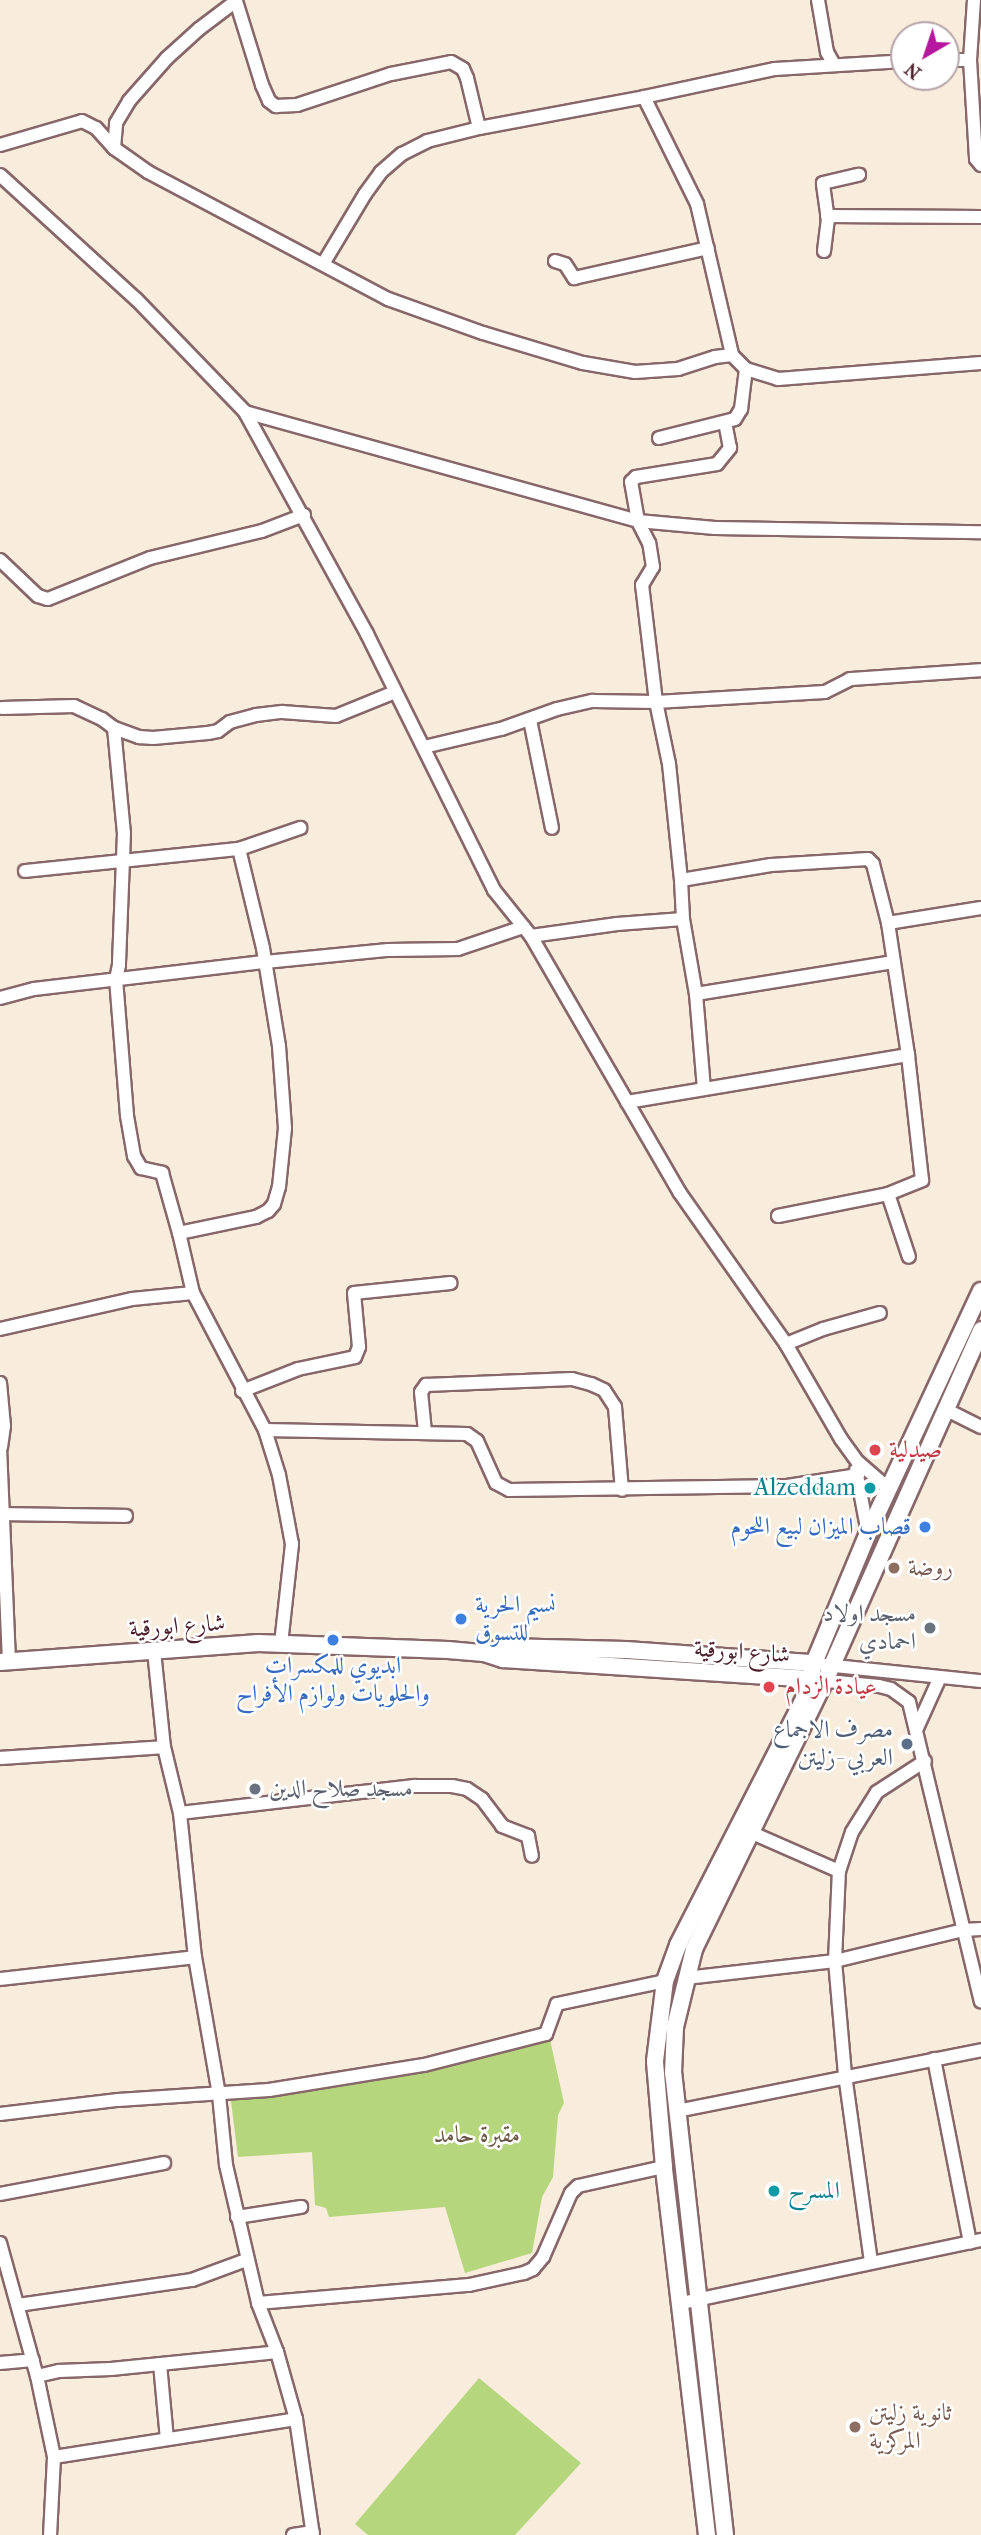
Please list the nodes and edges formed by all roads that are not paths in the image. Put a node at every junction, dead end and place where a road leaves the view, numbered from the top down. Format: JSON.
{"nodes":[{"id":1,"x":818,"y":0,"type":"edge"},
{"id":2,"x":974,"y":0,"type":"edge"},
{"id":3,"x":236,"y":1,"type":"edge"},
{"id":4,"x":960,"y":60,"type":"edge"},
{"id":5,"x":970,"y":60,"type":"junction"},
{"id":6,"x":890,"y":61,"type":"edge"},
{"id":7,"x":833,"y":63,"type":"junction"},
{"id":8,"x":644,"y":97,"type":"junction"},
{"id":9,"x":479,"y":128,"type":"junction"},
{"id":10,"x":0,"y":145,"type":"edge"},
{"id":11,"x":114,"y":148,"type":"junction"},
{"id":12,"x":981,"y":165,"type":"edge"},
{"id":13,"x":859,"y":175,"type":"dead end"},
{"id":14,"x":0,"y":176,"type":"edge"},
{"id":15,"x":827,"y":216,"type":"junction"},
{"id":16,"x":981,"y":217,"type":"edge"},
{"id":17,"x":708,"y":248,"type":"junction"},
{"id":18,"x":824,"y":251,"type":"dead end"},
{"id":19,"x":555,"y":261,"type":"dead end"},
{"id":20,"x":323,"y":264,"type":"junction"},
{"id":21,"x":732,"y":355,"type":"junction"},
{"id":22,"x":981,"y":363,"type":"edge"},
{"id":23,"x":746,"y":369,"type":"junction"},
{"id":24,"x":245,"y":412,"type":"junction"},
{"id":25,"x":725,"y":423,"type":"junction"},
{"id":26,"x":659,"y":438,"type":"dead end"},
{"id":27,"x":304,"y":515,"type":"junction"},
{"id":28,"x":638,"y":521,"type":"junction"},
{"id":29,"x":981,"y":532,"type":"edge"},
{"id":30,"x":0,"y":560,"type":"edge"},
{"id":31,"x":981,"y":670,"type":"edge"},
{"id":32,"x":395,"y":692,"type":"junction"},
{"id":33,"x":656,"y":702,"type":"junction"},
{"id":34,"x":2,"y":708,"type":"dead end"},
{"id":35,"x":530,"y":720,"type":"junction"},
{"id":36,"x":114,"y":728,"type":"junction"},
{"id":37,"x":424,"y":747,"type":"junction"},
{"id":38,"x":300,"y":828,"type":"dead end"},
{"id":39,"x":552,"y":828,"type":"dead end"},
{"id":40,"x":240,"y":849,"type":"junction"},
{"id":41,"x":123,"y":862,"type":"junction"},
{"id":42,"x":25,"y":871,"type":"dead end"},
{"id":43,"x":681,"y":880,"type":"junction"},
{"id":44,"x":981,"y":908,"type":"edge"},
{"id":45,"x":683,"y":919,"type":"junction"},
{"id":46,"x":888,"y":923,"type":"junction"},
{"id":47,"x":527,"y":931,"type":"junction"},
{"id":48,"x":893,"y":961,"type":"junction"},
{"id":49,"x":265,"y":962,"type":"junction"},
{"id":50,"x":116,"y":979,"type":"junction"},
{"id":51,"x":696,"y":994,"type":"junction"},
{"id":52,"x":0,"y":998,"type":"edge"},
{"id":53,"x":908,"y":1055,"type":"junction"},
{"id":54,"x":704,"y":1089,"type":"junction"},
{"id":55,"x":627,"y":1102,"type":"junction"},
{"id":56,"x":888,"y":1194,"type":"junction"},
{"id":57,"x":778,"y":1216,"type":"dead end"},
{"id":58,"x":179,"y":1233,"type":"junction"},
{"id":59,"x":909,"y":1257,"type":"dead end"},
{"id":60,"x":450,"y":1283,"type":"dead end"},
{"id":61,"x":981,"y":1291,"type":"edge"},
{"id":62,"x":193,"y":1293,"type":"junction"},
{"id":63,"x":880,"y":1313,"type":"dead end"},
{"id":64,"x":0,"y":1329,"type":"edge"},
{"id":65,"x":981,"y":1329,"type":"edge"},
{"id":66,"x":786,"y":1345,"type":"junction"},
{"id":67,"x":0,"y":1383,"type":"edge"},
{"id":68,"x":242,"y":1391,"type":"junction"},
{"id":69,"x":945,"y":1409,"type":"junction"},
{"id":70,"x":981,"y":1427,"type":"edge"},
{"id":71,"x":265,"y":1430,"type":"junction"},
{"id":72,"x":425,"y":1432,"type":"junction"},
{"id":73,"x":1,"y":1447,"type":"edge"},
{"id":74,"x":849,"y":1450,"type":"junction"},
{"id":75,"x":858,"y":1475,"type":"junction"},
{"id":76,"x":888,"y":1488,"type":"junction"},
{"id":77,"x":622,"y":1490,"type":"junction"},
{"id":78,"x":906,"y":1498,"type":"junction"},
{"id":79,"x":127,"y":1516,"type":"dead end"},
{"id":80,"x":3,"y":1523,"type":"edge"},
{"id":81,"x":868,"y":1533,"type":"junction"},
{"id":82,"x":281,"y":1644,"type":"junction"},
{"id":83,"x":154,"y":1651,"type":"junction"},
{"id":84,"x":5,"y":1662,"type":"edge"},
{"id":85,"x":820,"y":1672,"type":"junction"},
{"id":86,"x":940,"y":1677,"type":"junction"},
{"id":87,"x":981,"y":1681,"type":"edge"},
{"id":88,"x":917,"y":1728,"type":"junction"},
{"id":89,"x":164,"y":1747,"type":"junction"},
{"id":90,"x":0,"y":1758,"type":"edge"},
{"id":91,"x":925,"y":1761,"type":"junction"},
{"id":92,"x":180,"y":1813,"type":"junction"},
{"id":93,"x":752,"y":1833,"type":"junction"},
{"id":94,"x":532,"y":1856,"type":"dead end"},
{"id":95,"x":839,"y":1871,"type":"junction"},
{"id":96,"x":981,"y":1929,"type":"edge"},
{"id":97,"x":963,"y":1930,"type":"junction"},
{"id":98,"x":195,"y":1957,"type":"junction"},
{"id":99,"x":835,"y":1961,"type":"junction"},
{"id":100,"x":687,"y":1978,"type":"junction"},
{"id":101,"x":0,"y":1979,"type":"edge"},
{"id":102,"x":665,"y":1981,"type":"junction"},
{"id":103,"x":981,"y":2001,"type":"edge"},
{"id":104,"x":981,"y":2050,"type":"edge"},
{"id":105,"x":934,"y":2059,"type":"junction"},
{"id":106,"x":845,"y":2075,"type":"junction"},
{"id":107,"x":219,"y":2095,"type":"junction"},
{"id":108,"x":677,"y":2110,"type":"junction"},
{"id":109,"x":0,"y":2113,"type":"edge"},
{"id":110,"x":164,"y":2163,"type":"dead end"},
{"id":111,"x":664,"y":2167,"type":"junction"},
{"id":112,"x":0,"y":2194,"type":"edge"},
{"id":113,"x":302,"y":2207,"type":"dead end"},
{"id":114,"x":237,"y":2217,"type":"junction"},
{"id":115,"x":975,"y":2241,"type":"edge"},
{"id":116,"x":0,"y":2243,"type":"edge"},
{"id":117,"x":246,"y":2260,"type":"junction"},
{"id":118,"x":871,"y":2262,"type":"junction"},
{"id":119,"x":699,"y":2300,"type":"junction"},
{"id":120,"x":257,"y":2303,"type":"junction"},
{"id":121,"x":682,"y":2303,"type":"junction"},
{"id":122,"x":18,"y":2305,"type":"junction"},
{"id":123,"x":277,"y":2352,"type":"junction"},
{"id":124,"x":33,"y":2361,"type":"junction"},
{"id":125,"x":0,"y":2363,"type":"edge"},
{"id":126,"x":160,"y":2364,"type":"junction"},
{"id":127,"x":37,"y":2376,"type":"junction"},
{"id":128,"x":296,"y":2419,"type":"junction"},
{"id":129,"x":167,"y":2439,"type":"junction"},
{"id":130,"x":54,"y":2457,"type":"junction"},
{"id":131,"x":313,"y":2533,"type":"edge"},
{"id":132,"x":50,"y":2535,"type":"edge"},
{"id":133,"x":293,"y":2535,"type":"edge"},
{"id":134,"x":707,"y":2535,"type":"edge"},
{"id":135,"x":725,"y":2535,"type":"edge"}],
"edges":[{"from":1,"to":7,"type":"street"},
{"from":2,"to":5,"type":"street"},
{"from":3,"to":9,"type":"street"},
{"from":3,"to":11,"type":"street"},
{"from":4,"to":5,"type":"street"},
{"from":5,"to":12,"type":"street"},
{"from":6,"to":7,"type":"street"},
{"from":7,"to":8,"type":"street"},
{"from":8,"to":9,"type":"street"},
{"from":8,"to":17,"type":"street"},
{"from":9,"to":20,"type":"street"},
{"from":10,"to":11,"type":"street"},
{"from":11,"to":20,"type":"street"},
{"from":13,"to":15,"type":"street"},
{"from":14,"to":24,"type":"street"},
{"from":15,"to":16,"type":"street"},
{"from":15,"to":18,"type":"street"},
{"from":17,"to":19,"type":"street"},
{"from":17,"to":21,"type":"street"},
{"from":20,"to":21,"type":"street"},
{"from":21,"to":23,"type":"street"},
{"from":22,"to":23,"type":"street"},
{"from":23,"to":25,"type":"street"},
{"from":24,"to":27,"type":"street"},
{"from":24,"to":28,"type":"street"},
{"from":25,"to":26,"type":"street"},
{"from":25,"to":28,"type":"street"},
{"from":27,"to":30,"type":"street"},
{"from":27,"to":32,"type":"street"},
{"from":28,"to":29,"type":"street"},
{"from":28,"to":33,"type":"street"},
{"from":31,"to":33,"type":"street"},
{"from":32,"to":36,"type":"street"},
{"from":32,"to":37,"type":"street"},
{"from":33,"to":35,"type":"street"},
{"from":33,"to":43,"type":"street"},
{"from":34,"to":36,"type":"street"},
{"from":35,"to":37,"type":"street"},
{"from":35,"to":39,"type":"street"},
{"from":36,"to":41,"type":"street"},
{"from":37,"to":47,"type":"street"},
{"from":38,"to":40,"type":"street"},
{"from":40,"to":41,"type":"street"},
{"from":40,"to":49,"type":"street"},
{"from":41,"to":42,"type":"street"},
{"from":41,"to":50,"type":"street"},
{"from":43,"to":45,"type":"street"},
{"from":43,"to":46,"type":"street"},
{"from":44,"to":46,"type":"street"},
{"from":45,"to":47,"type":"street"},
{"from":45,"to":51,"type":"street"},
{"from":46,"to":48,"type":"street"},
{"from":47,"to":49,"type":"street"},
{"from":47,"to":55,"type":"street"},
{"from":48,"to":51,"type":"street"},
{"from":48,"to":53,"type":"street"},
{"from":49,"to":50,"type":"street"},
{"from":49,"to":58,"type":"street"},
{"from":50,"to":52,"type":"street"},
{"from":50,"to":58,"type":"street"},
{"from":51,"to":54,"type":"street"},
{"from":53,"to":54,"type":"street"},
{"from":53,"to":56,"type":"street"},
{"from":54,"to":55,"type":"street"},
{"from":55,"to":66,"type":"street"},
{"from":56,"to":57,"type":"street"},
{"from":56,"to":59,"type":"street"},
{"from":58,"to":62,"type":"street"},
{"from":60,"to":68,"type":"street"},
{"from":61,"to":76,"type":"main road"},
{"from":62,"to":64,"type":"street"},
{"from":62,"to":68,"type":"street"},
{"from":63,"to":66,"type":"street"},
{"from":65,"to":69,"type":"main road"},
{"from":66,"to":74,"type":"street"},
{"from":67,"to":73,"type":"street"},
{"from":68,"to":71,"type":"street"},
{"from":69,"to":70,"type":"street"},
{"from":69,"to":78,"type":"main road"},
{"from":71,"to":72,"type":"street"},
{"from":71,"to":82,"type":"street"},
{"from":72,"to":77,"type":"street"},
{"from":72,"to":77,"type":"street"},
{"from":73,"to":80,"type":"street"},
{"from":74,"to":75,"type":"street"},
{"from":74,"to":76,"type":"street"},
{"from":75,"to":77,"type":"street"},
{"from":75,"to":81,"type":"street"},
{"from":76,"to":78,"type":"main road"},
{"from":76,"to":81,"type":"main road"},
{"from":78,"to":85,"type":"main road"},
{"from":79,"to":80,"type":"street"},
{"from":80,"to":84,"type":"street"},
{"from":81,"to":85,"type":"main road"},
{"from":82,"to":83,"type":"main road","name":"شارع ابورقية"},
{"from":82,"to":85,"type":"main road","name":"شارع ابورقية"},
{"from":83,"to":84,"type":"main road","name":"شارع ابورقية"},
{"from":83,"to":89,"type":"street"},
{"from":85,"to":86,"type":"street","name":"شارع ابورقية"},
{"from":85,"to":88,"type":"street","name":"شارع ابورقية"},
{"from":85,"to":93,"type":"main road"},
{"from":85,"to":102,"type":"main road"},
{"from":86,"to":87,"type":"street","name":"شارع ابورقية"},
{"from":86,"to":88,"type":"street"},
{"from":88,"to":91,"type":"street","name":"شارع ابورقية"},
{"from":89,"to":90,"type":"street"},
{"from":89,"to":92,"type":"street"},
{"from":91,"to":95,"type":"street"},
{"from":91,"to":97,"type":"street","name":"شارع ابورقية"},
{"from":92,"to":94,"type":"street"},
{"from":92,"to":98,"type":"street"},
{"from":93,"to":95,"type":"street"},
{"from":93,"to":100,"type":"main road"},
{"from":95,"to":99,"type":"street"},
{"from":96,"to":97,"type":"street"},
{"from":97,"to":99,"type":"street"},
{"from":97,"to":103,"type":"street","name":"شارع ابورقية"},
{"from":98,"to":101,"type":"street"},
{"from":98,"to":107,"type":"street"},
{"from":99,"to":100,"type":"street"},
{"from":99,"to":106,"type":"street"},
{"from":100,"to":108,"type":"main road"},
{"from":102,"to":107,"type":"street"},
{"from":102,"to":111,"type":"main road"},
{"from":104,"to":105,"type":"street"},
{"from":105,"to":106,"type":"street"},
{"from":105,"to":115,"type":"street"},
{"from":106,"to":108,"type":"street"},
{"from":106,"to":118,"type":"street"},
{"from":107,"to":109,"type":"street"},
{"from":107,"to":114,"type":"street"},
{"from":108,"to":119,"type":"main road"},
{"from":110,"to":112,"type":"street"},
{"from":111,"to":120,"type":"street"},
{"from":111,"to":121,"type":"main road"},
{"from":113,"to":114,"type":"street"},
{"from":114,"to":117,"type":"street"},
{"from":115,"to":118,"type":"street"},
{"from":116,"to":122,"type":"street"},
{"from":117,"to":120,"type":"street"},
{"from":117,"to":122,"type":"street"},
{"from":118,"to":119,"type":"street"},
{"from":119,"to":121,"type":"street"},
{"from":119,"to":135,"type":"main road"},
{"from":120,"to":123,"type":"street"},
{"from":121,"to":134,"type":"main road"},
{"from":122,"to":124,"type":"street"},
{"from":123,"to":126,"type":"street"},
{"from":123,"to":128,"type":"street"},
{"from":124,"to":125,"type":"street"},
{"from":124,"to":127,"type":"street"},
{"from":126,"to":127,"type":"street"},
{"from":126,"to":129,"type":"street"},
{"from":127,"to":130,"type":"street"},
{"from":128,"to":129,"type":"street"},
{"from":128,"to":131,"type":"street"},
{"from":129,"to":130,"type":"street"},
{"from":130,"to":132,"type":"street"},
{"from":131,"to":133,"type":"street"}]}
